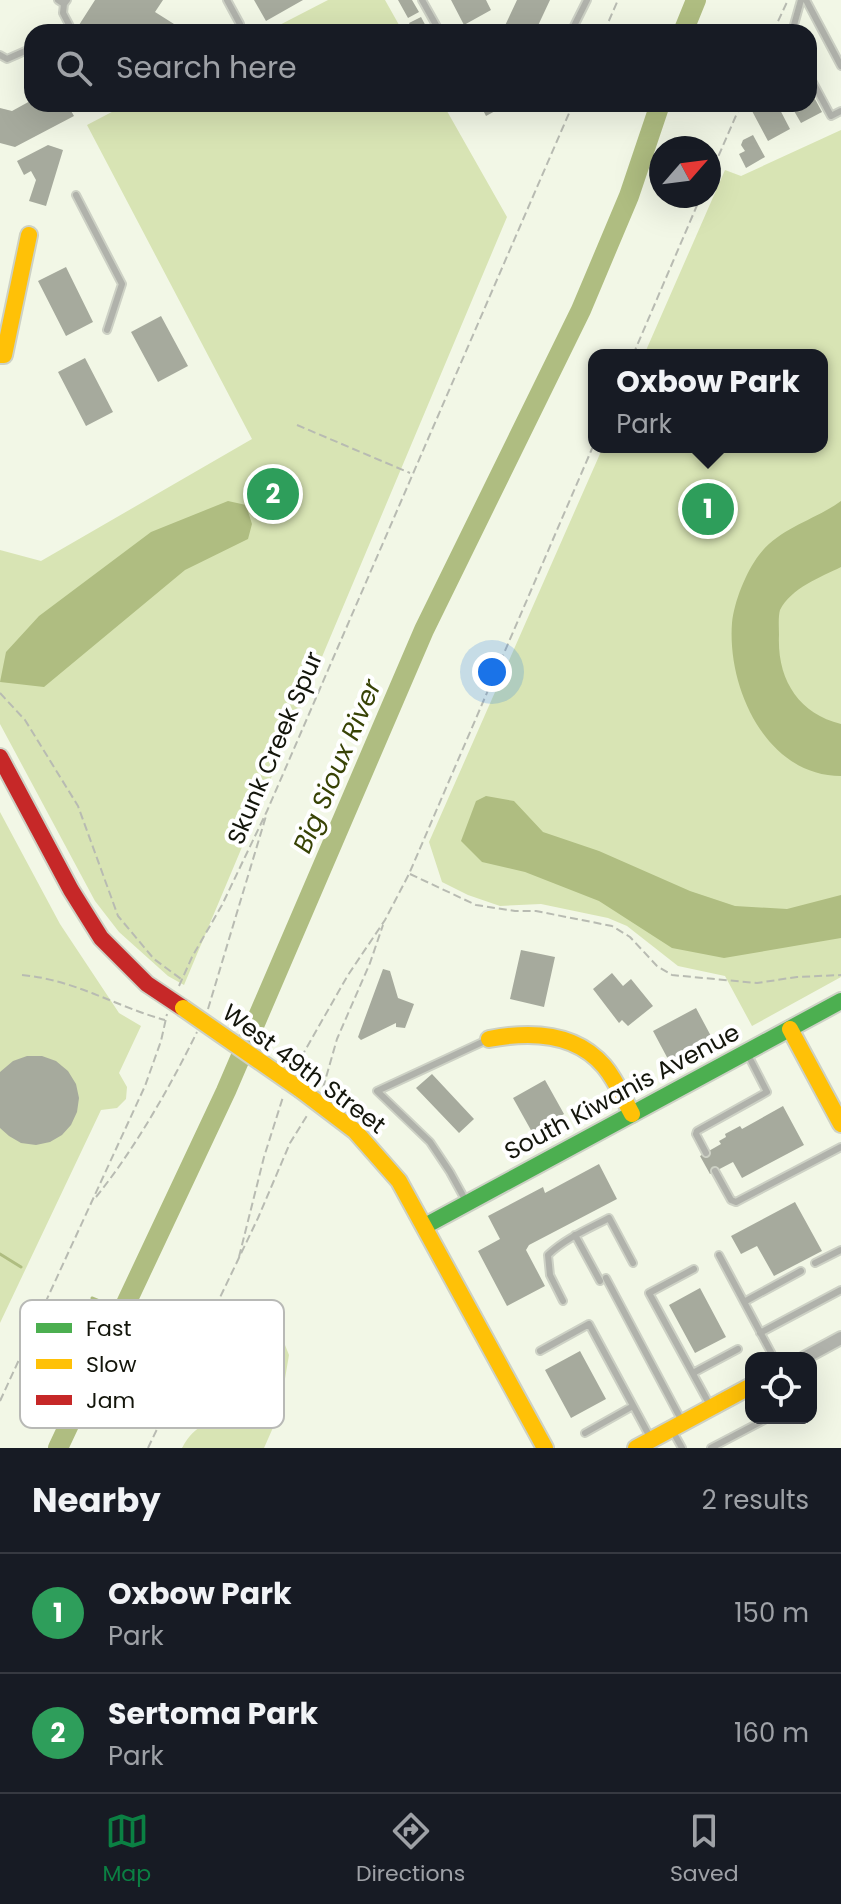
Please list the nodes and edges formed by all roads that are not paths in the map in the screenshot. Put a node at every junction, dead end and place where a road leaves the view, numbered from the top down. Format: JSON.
{"nodes":[{"id":1,"x":227,"y":0,"type":"edge"},
{"id":2,"x":422,"y":0,"type":"edge"},
{"id":3,"x":587,"y":0,"type":"edge"},
{"id":4,"x":804,"y":0,"type":"edge"},
{"id":5,"x":63,"y":1,"type":"edge"},
{"id":6,"x":69,"y":24,"type":"edge"},
{"id":7,"x":240,"y":24,"type":"dead end"},
{"id":8,"x":436,"y":24,"type":"edge"},
{"id":9,"x":575,"y":24,"type":"edge"},
{"id":10,"x":795,"y":24,"type":"edge"},
{"id":11,"x":24,"y":52,"type":"edge"},
{"id":12,"x":0,"y":55,"type":"edge"},
{"id":13,"x":841,"y":66,"type":"edge"},
{"id":14,"x":817,"y":90,"type":"edge"},
{"id":15,"x":841,"y":111,"type":"edge"},
{"id":16,"x":76,"y":195,"type":"dead end"},
{"id":17,"x":29,"y":235,"type":"dead end"},
{"id":18,"x":107,"y":330,"type":"dead end"},
{"id":19,"x":2,"y":355,"type":"edge"},
{"id":20,"x":0,"y":757,"type":"edge"},
{"id":21,"x":841,"y":1001,"type":"edge"},
{"id":22,"x":790,"y":1029,"type":"junction"},
{"id":23,"x":489,"y":1039,"type":"joint"},
{"id":24,"x":746,"y":1052,"type":"junction"},
{"id":25,"x":632,"y":1114,"type":"junction"},
{"id":26,"x":841,"y":1124,"type":"edge"},
{"id":27,"x":841,"y":1147,"type":"edge"},
{"id":28,"x":706,"y":1153,"type":"dead end"},
{"id":29,"x":715,"y":1171,"type":"dead end"},
{"id":30,"x":467,"y":1203,"type":"junction"},
{"id":31,"x":425,"y":1226,"type":"junction"},
{"id":32,"x":575,"y":1235,"type":"junction"},
{"id":33,"x":841,"y":1250,"type":"edge"},
{"id":34,"x":719,"y":1255,"type":"dead end"},
{"id":35,"x":633,"y":1263,"type":"dead end"},
{"id":36,"x":815,"y":1263,"type":"dead end"},
{"id":37,"x":694,"y":1269,"type":"dead end"},
{"id":38,"x":801,"y":1271,"type":"dead end"},
{"id":39,"x":841,"y":1290,"type":"edge"},
{"id":40,"x":563,"y":1301,"type":"dead end"},
{"id":41,"x":744,"y":1302,"type":"junction"},
{"id":42,"x":760,"y":1333,"type":"junction"},
{"id":43,"x":841,"y":1338,"type":"edge"},
{"id":44,"x":738,"y":1349,"type":"dead end"},
{"id":45,"x":540,"y":1351,"type":"dead end"},
{"id":46,"x":771,"y":1352,"type":"edge"},
{"id":47,"x":815,"y":1352,"type":"edge"},
{"id":48,"x":693,"y":1373,"type":"junction"},
{"id":49,"x":745,"y":1389,"type":"edge"},
{"id":50,"x":633,"y":1406,"type":"junction"},
{"id":51,"x":712,"y":1407,"type":"junction"},
{"id":52,"x":757,"y":1424,"type":"edge"},
{"id":53,"x":677,"y":1426,"type":"junction"},
{"id":54,"x":585,"y":1433,"type":"dead end"},
{"id":55,"x":643,"y":1445,"type":"edge"},
{"id":56,"x":545,"y":1448,"type":"edge"},
{"id":57,"x":682,"y":1448,"type":"edge"},
{"id":58,"x":711,"y":1448,"type":"edge"}],
"edges":[{"from":1,"to":7,"type":"lane"},
{"from":2,"to":8,"type":"lane"},
{"from":3,"to":9,"type":"lane"},
{"from":4,"to":10,"type":"lane"},
{"from":4,"to":13,"type":"lane"},
{"from":5,"to":6,"type":"lane"},
{"from":11,"to":12,"type":"lane"},
{"from":14,"to":15,"type":"lane"},
{"from":16,"to":18,"type":"lane"},
{"from":17,"to":19,"type":"street"},
{"from":20,"to":31,"type":"street","name":"West 49th Street","bridge":true},
{"from":21,"to":22,"type":"street","name":"South Kiwanis Avenue"},
{"from":22,"to":24,"type":"street","name":"South Kiwanis Avenue"},
{"from":22,"to":26,"type":"street"},
{"from":23,"to":25,"type":"street"},
{"from":23,"to":30,"type":"lane"},
{"from":24,"to":25,"type":"street","name":"South Kiwanis Avenue"},
{"from":24,"to":28,"type":"lane"},
{"from":25,"to":30,"type":"street","name":"South Kiwanis Avenue"},
{"from":27,"to":29,"type":"lane"},
{"from":30,"to":31,"type":"street","name":"South Kiwanis Avenue"},
{"from":31,"to":56,"type":"street","name":"West 49th Street"},
{"from":32,"to":35,"type":"lane"},
{"from":32,"to":40,"type":"lane"},
{"from":32,"to":53,"type":"lane"},
{"from":33,"to":36,"type":"lane"},
{"from":34,"to":41,"type":"lane"},
{"from":37,"to":48,"type":"lane"},
{"from":38,"to":41,"type":"lane"},
{"from":39,"to":42,"type":"lane"},
{"from":41,"to":42,"type":"lane"},
{"from":42,"to":46,"type":"lane"},
{"from":43,"to":47,"type":"street"},
{"from":44,"to":48,"type":"lane"},
{"from":45,"to":50,"type":"lane"},
{"from":48,"to":51,"type":"lane"},
{"from":49,"to":51,"type":"street"},
{"from":50,"to":54,"type":"lane"},
{"from":50,"to":55,"type":"lane"},
{"from":51,"to":53,"type":"street"},
{"from":52,"to":58,"type":"lane"},
{"from":53,"to":55,"type":"street"},
{"from":53,"to":57,"type":"lane"}]}
